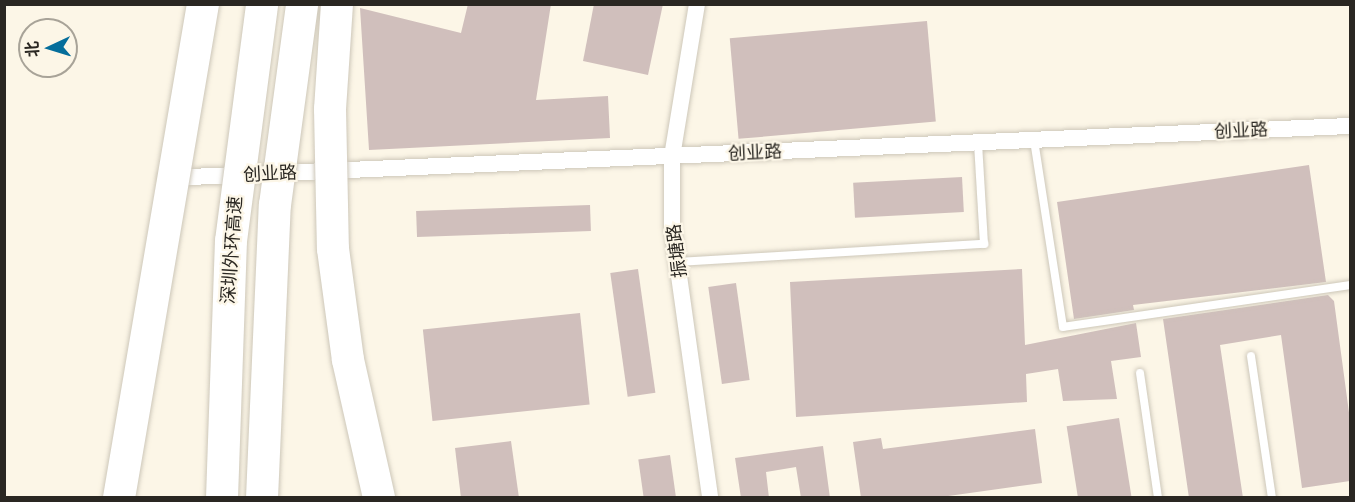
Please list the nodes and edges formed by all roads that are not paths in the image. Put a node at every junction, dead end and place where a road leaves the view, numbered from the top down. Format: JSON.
{"nodes":[{"id":1,"x":203,"y":4,"type":"edge"},
{"id":2,"x":262,"y":4,"type":"edge"},
{"id":3,"x":302,"y":4,"type":"edge"},
{"id":4,"x":337,"y":4,"type":"edge"},
{"id":5,"x":697,"y":4,"type":"edge"},
{"id":6,"x":1350,"y":126,"type":"edge"},
{"id":7,"x":1034,"y":140,"type":"junction"},
{"id":8,"x":978,"y":142,"type":"junction"},
{"id":9,"x":672,"y":156,"type":"junction"},
{"id":10,"x":160,"y":178,"type":"dead end"},
{"id":11,"x":677,"y":262,"type":"junction"},
{"id":12,"x":1350,"y":285,"type":"edge"},
{"id":13,"x":1251,"y":356,"type":"dead end"},
{"id":14,"x":1140,"y":373,"type":"dead end"},
{"id":15,"x":119,"y":498,"type":"edge"},
{"id":16,"x":222,"y":498,"type":"edge"},
{"id":17,"x":262,"y":498,"type":"edge"},
{"id":18,"x":379,"y":498,"type":"edge"},
{"id":19,"x":710,"y":498,"type":"edge"},
{"id":20,"x":1158,"y":498,"type":"edge"},
{"id":21,"x":1272,"y":498,"type":"edge"}],
"edges":[{"from":1,"to":15,"type":"highway","bridge":true},
{"from":2,"to":16,"type":"highway","name":"深圳外环高速","bridge":true},
{"from":3,"to":17,"type":"highway","bridge":true},
{"from":4,"to":18,"type":"highway","bridge":true},
{"from":5,"to":9,"type":"street","name":"振塘路"},
{"from":6,"to":7,"type":"street","name":"创业路"},
{"from":7,"to":8,"type":"street","name":"创业路"},
{"from":7,"to":12,"type":"lane"},
{"from":8,"to":9,"type":"street","name":"创业路"},
{"from":8,"to":11,"type":"lane"},
{"from":9,"to":10,"type":"street","name":"创业路"},
{"from":9,"to":11,"type":"street","name":"振塘路"},
{"from":11,"to":19,"type":"street","name":"振塘路"},
{"from":13,"to":21,"type":"lane"},
{"from":14,"to":20,"type":"lane"}]}
